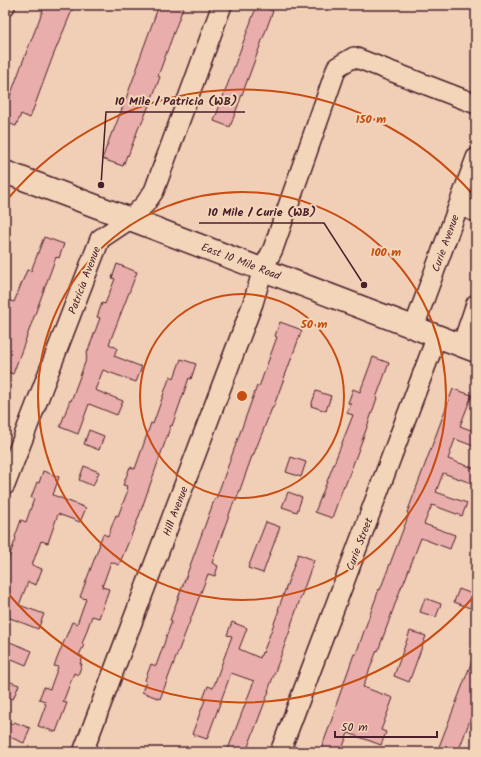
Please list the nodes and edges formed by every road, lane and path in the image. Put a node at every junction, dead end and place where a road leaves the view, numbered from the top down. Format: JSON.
{"nodes":[{"id":1,"x":222,"y":5,"type":"edge"},
{"id":2,"x":476,"y":104,"type":"edge"},
{"id":3,"x":476,"y":158,"type":"edge"},
{"id":4,"x":5,"y":172,"type":"edge"},
{"id":5,"x":467,"y":209,"type":"edge"},
{"id":6,"x":130,"y":219,"type":"junction"},
{"id":7,"x":263,"y":269,"type":"junction"},
{"id":8,"x":476,"y":304,"type":"edge"},
{"id":9,"x":414,"y":327,"type":"junction"},
{"id":10,"x":437,"y":336,"type":"junction"},
{"id":11,"x":469,"y":348,"type":"edge"},
{"id":12,"x":5,"y":485,"type":"edge"},
{"id":13,"x":84,"y":752,"type":"edge"},
{"id":14,"x":280,"y":752,"type":"edge"}],
"edges":[{"from":1,"to":6,"type":"street","name":"Patricia Avenue"},
{"from":2,"to":7,"type":"street","name":"Hill Avenue"},
{"from":3,"to":5,"type":"street","name":"Curie Avenue"},
{"from":4,"to":6,"type":"main road","name":"East 10 Mile Road"},
{"from":5,"to":9,"type":"street","name":"Curie Avenue"},
{"from":6,"to":7,"type":"main road","name":"East 10 Mile Road"},
{"from":6,"to":12,"type":"street","name":"Patricia Avenue"},
{"from":7,"to":9,"type":"main road","name":"East 10 Mile Road"},
{"from":7,"to":13,"type":"street","name":"Hill Avenue"},
{"from":8,"to":11,"type":"street"},
{"from":9,"to":10,"type":"main road","name":"East 10 Mile Road"},
{"from":10,"to":11,"type":"main road","name":"East 10 Mile Road"},
{"from":10,"to":14,"type":"street","name":"Curie Street"}]}
